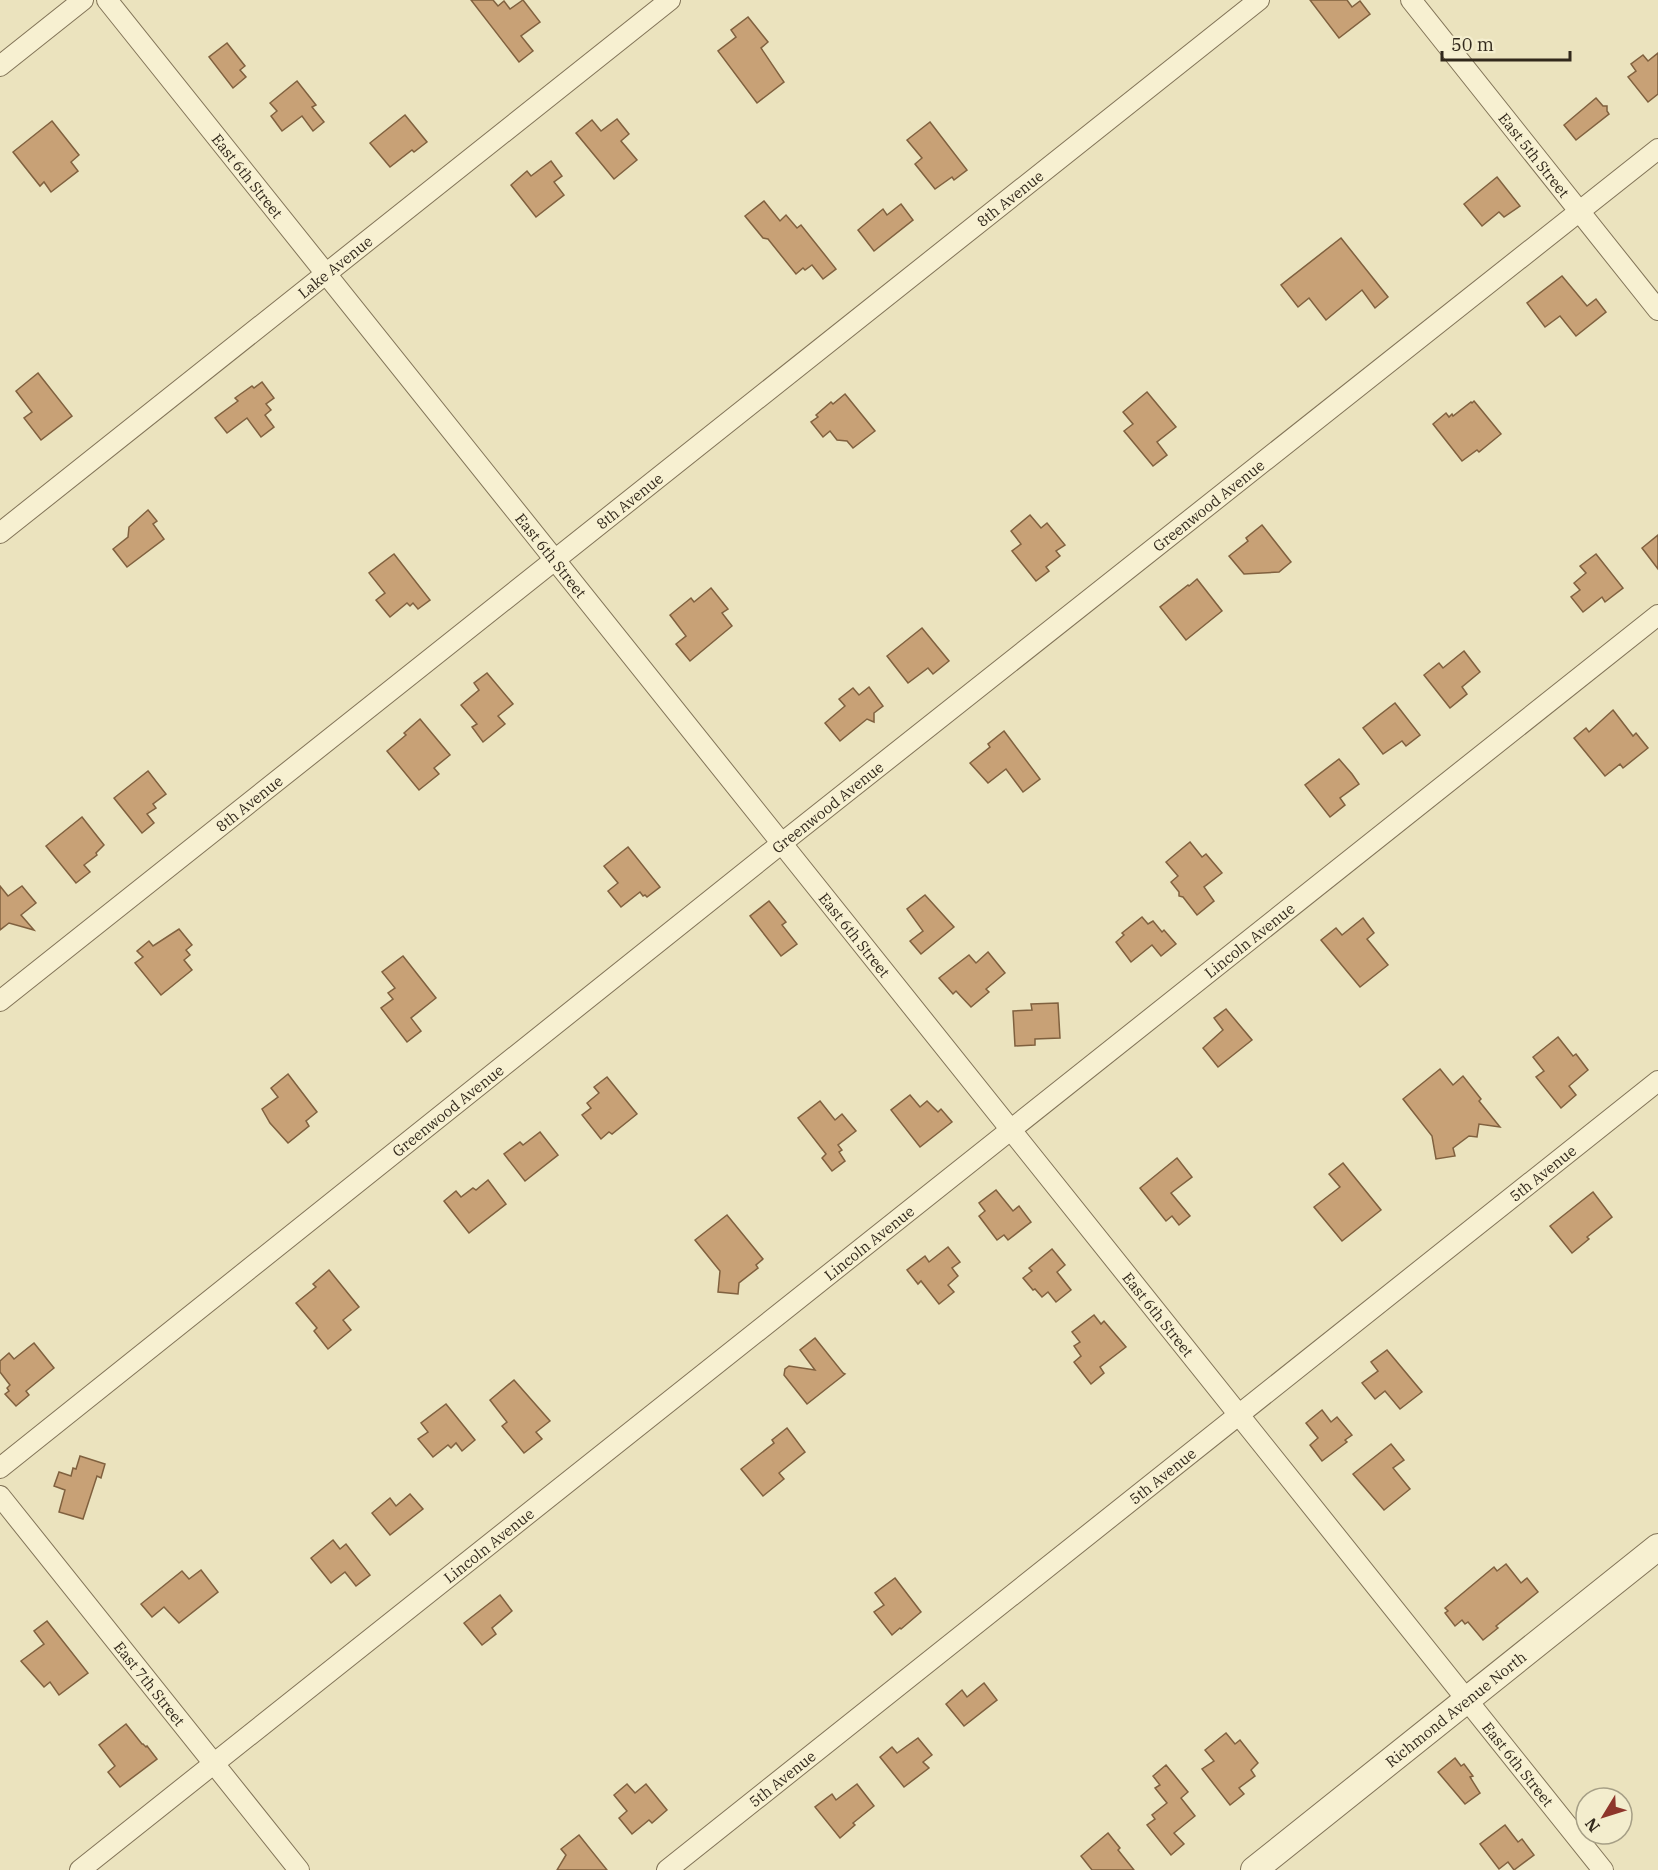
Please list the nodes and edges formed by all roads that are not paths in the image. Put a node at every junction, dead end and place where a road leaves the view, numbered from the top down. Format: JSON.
{"nodes":[{"id":1,"x":83,"y":0,"type":"edge"},
{"id":2,"x":107,"y":0,"type":"edge"},
{"id":3,"x":670,"y":0,"type":"edge"},
{"id":4,"x":1259,"y":0,"type":"edge"},
{"id":5,"x":1410,"y":0,"type":"edge"},
{"id":6,"x":0,"y":66,"type":"edge"},
{"id":7,"x":1658,"y":149,"type":"edge"},
{"id":8,"x":1580,"y":212,"type":"junction"},
{"id":9,"x":326,"y":274,"type":"junction"},
{"id":10,"x":1658,"y":310,"type":"edge"},
{"id":11,"x":0,"y":533,"type":"edge"},
{"id":12,"x":555,"y":560,"type":"junction"},
{"id":13,"x":1658,"y":615,"type":"edge"},
{"id":14,"x":782,"y":843,"type":"junction"},
{"id":15,"x":0,"y":1001,"type":"edge"},
{"id":16,"x":1658,"y":1081,"type":"edge"},
{"id":17,"x":1011,"y":1129,"type":"junction"},
{"id":18,"x":1239,"y":1414,"type":"junction"},
{"id":19,"x":0,"y":1468,"type":"edge"},
{"id":20,"x":0,"y":1496,"type":"edge"},
{"id":21,"x":1658,"y":1547,"type":"edge"},
{"id":22,"x":1467,"y":1701,"type":"junction"},
{"id":23,"x":215,"y":1765,"type":"junction"},
{"id":24,"x":80,"y":1870,"type":"edge"},
{"id":25,"x":299,"y":1870,"type":"edge"},
{"id":26,"x":667,"y":1870,"type":"edge"},
{"id":27,"x":1254,"y":1870,"type":"edge"},
{"id":28,"x":1603,"y":1870,"type":"edge"}],
"edges":[{"from":1,"to":6,"type":"street"},
{"from":2,"to":9,"type":"street","name":"East 6th Street"},
{"from":3,"to":9,"type":"street","name":"Lake Avenue"},
{"from":4,"to":12,"type":"street","name":"8th Avenue"},
{"from":5,"to":8,"type":"street","name":"East 5th Street"},
{"from":7,"to":8,"type":"street","name":"Greenwood Avenue"},
{"from":8,"to":10,"type":"street","name":"East 5th Street"},
{"from":8,"to":14,"type":"street","name":"Greenwood Avenue"},
{"from":9,"to":11,"type":"street","name":"Lake Avenue"},
{"from":9,"to":12,"type":"street","name":"East 6th Street"},
{"from":12,"to":14,"type":"street","name":"East 6th Street"},
{"from":12,"to":15,"type":"street","name":"8th Avenue"},
{"from":13,"to":17,"type":"street","name":"Lincoln Avenue"},
{"from":14,"to":17,"type":"street","name":"East 6th Street"},
{"from":14,"to":19,"type":"street","name":"Greenwood Avenue"},
{"from":16,"to":18,"type":"street","name":"5th Avenue"},
{"from":17,"to":18,"type":"street","name":"East 6th Street"},
{"from":17,"to":23,"type":"street","name":"Lincoln Avenue"},
{"from":18,"to":22,"type":"street","name":"East 6th Street"},
{"from":18,"to":26,"type":"street","name":"5th Avenue"},
{"from":20,"to":23,"type":"street","name":"East 7th Street"},
{"from":21,"to":22,"type":"street","name":"Richmond Avenue North"},
{"from":22,"to":27,"type":"street","name":"Richmond Avenue North"},
{"from":22,"to":28,"type":"street","name":"East 6th Street"},
{"from":23,"to":24,"type":"street","name":"Lincoln Avenue"},
{"from":23,"to":25,"type":"street","name":"East 7th Street"}]}
